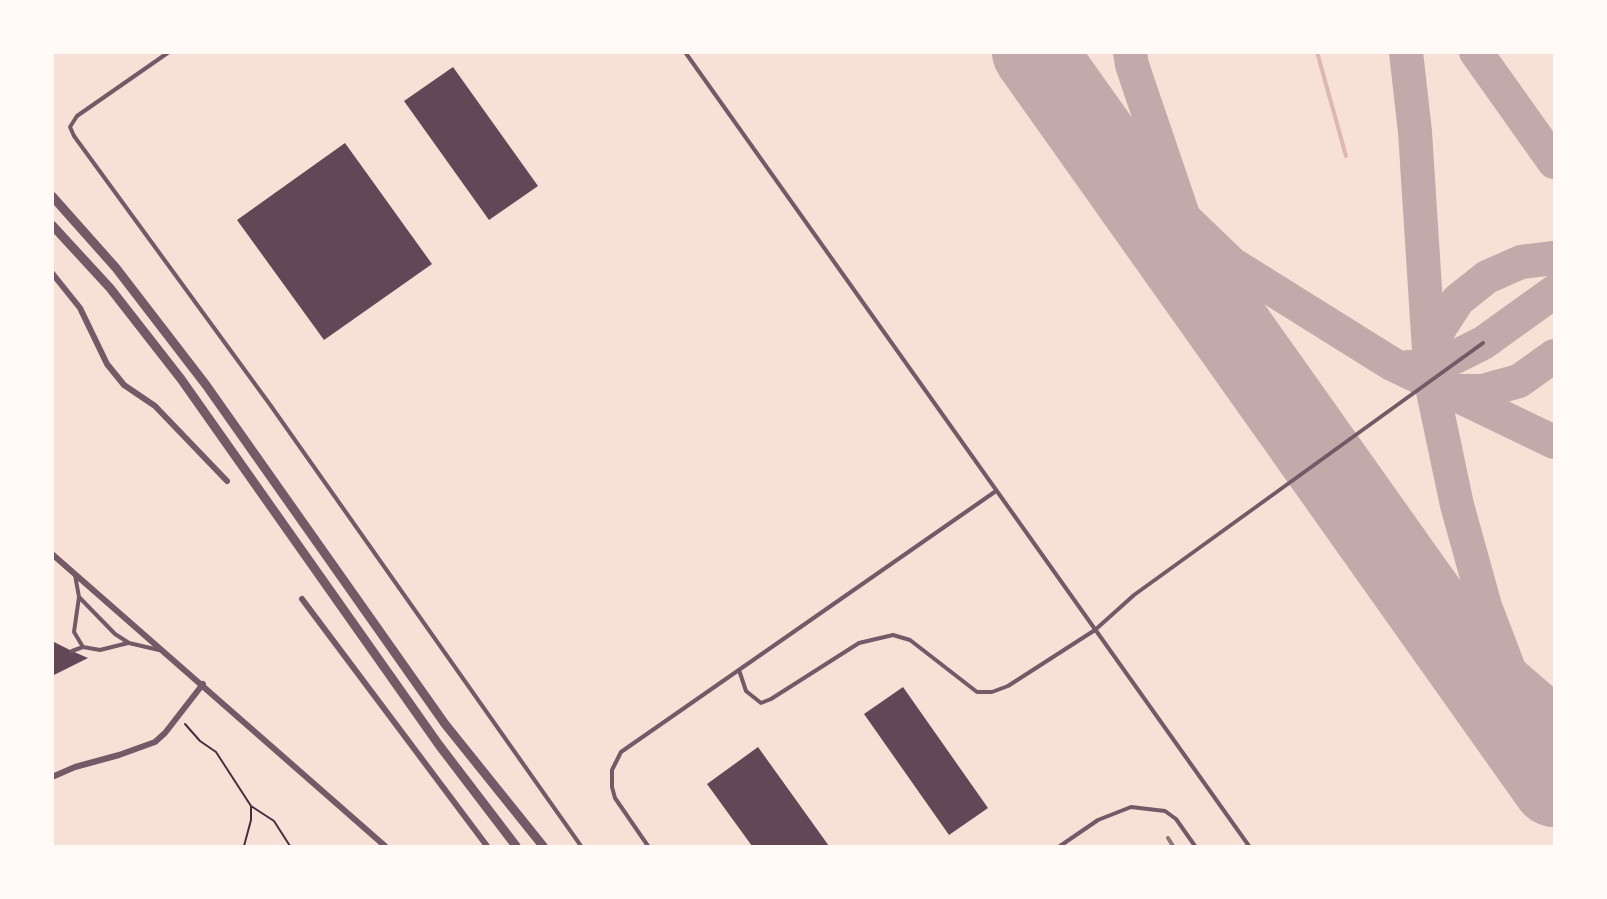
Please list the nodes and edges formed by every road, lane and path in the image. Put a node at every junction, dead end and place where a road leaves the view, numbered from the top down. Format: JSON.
{"nodes":[{"id":1,"x":170,"y":52,"type":"edge"},
{"id":2,"x":685,"y":52,"type":"edge"},
{"id":3,"x":52,"y":196,"type":"edge"},
{"id":4,"x":52,"y":225,"type":"edge"},
{"id":5,"x":52,"y":273,"type":"edge"},
{"id":6,"x":1484,"y":344,"type":"dead end"},
{"id":7,"x":227,"y":481,"type":"dead end"},
{"id":8,"x":996,"y":491,"type":"junction"},
{"id":9,"x":52,"y":554,"type":"edge"},
{"id":10,"x":75,"y":574,"type":"junction"},
{"id":11,"x":79,"y":597,"type":"junction"},
{"id":12,"x":302,"y":599,"type":"dead end"},
{"id":13,"x":1095,"y":630,"type":"junction"},
{"id":14,"x":129,"y":643,"type":"junction"},
{"id":15,"x":83,"y":648,"type":"junction"},
{"id":16,"x":163,"y":650,"type":"junction"},
{"id":17,"x":72,"y":651,"type":"dead end"},
{"id":18,"x":739,"y":670,"type":"junction"},
{"id":19,"x":202,"y":684,"type":"junction"},
{"id":20,"x":181,"y":712,"type":"junction"},
{"id":21,"x":52,"y":777,"type":"edge"},
{"id":22,"x":250,"y":806,"type":"junction"},
{"id":23,"x":244,"y":846,"type":"edge"},
{"id":24,"x":290,"y":846,"type":"edge"},
{"id":25,"x":385,"y":846,"type":"edge"},
{"id":26,"x":487,"y":846,"type":"edge"},
{"id":27,"x":516,"y":846,"type":"edge"},
{"id":28,"x":543,"y":846,"type":"edge"},
{"id":29,"x":581,"y":846,"type":"edge"},
{"id":30,"x":648,"y":846,"type":"edge"},
{"id":31,"x":1060,"y":846,"type":"edge"},
{"id":32,"x":1195,"y":846,"type":"edge"},
{"id":33,"x":1249,"y":846,"type":"edge"}],
"edges":[{"from":1,"to":29,"type":"lane"},
{"from":2,"to":8,"type":"lane"},
{"from":3,"to":28,"type":"street"},
{"from":4,"to":27,"type":"street"},
{"from":5,"to":7,"type":"street"},
{"from":6,"to":13,"type":"lane"},
{"from":8,"to":13,"type":"lane"},
{"from":8,"to":18,"type":"lane"},
{"from":9,"to":10,"type":"street"},
{"from":10,"to":11,"type":"lane"},
{"from":10,"to":16,"type":"street"},
{"from":11,"to":14,"type":"lane"},
{"from":11,"to":15,"type":"lane"},
{"from":12,"to":26,"type":"street"},
{"from":13,"to":18,"type":"lane"},
{"from":13,"to":33,"type":"lane"},
{"from":14,"to":15,"type":"lane"},
{"from":14,"to":16,"type":"lane"},
{"from":15,"to":17,"type":"lane"},
{"from":16,"to":19,"type":"street"},
{"from":18,"to":30,"type":"lane"},
{"from":19,"to":20,"type":"street"},
{"from":19,"to":25,"type":"street"},
{"from":20,"to":21,"type":"street"},
{"from":20,"to":22,"type":"path"},
{"from":22,"to":23,"type":"path"},
{"from":22,"to":24,"type":"path"},
{"from":31,"to":32,"type":"lane"}]}
